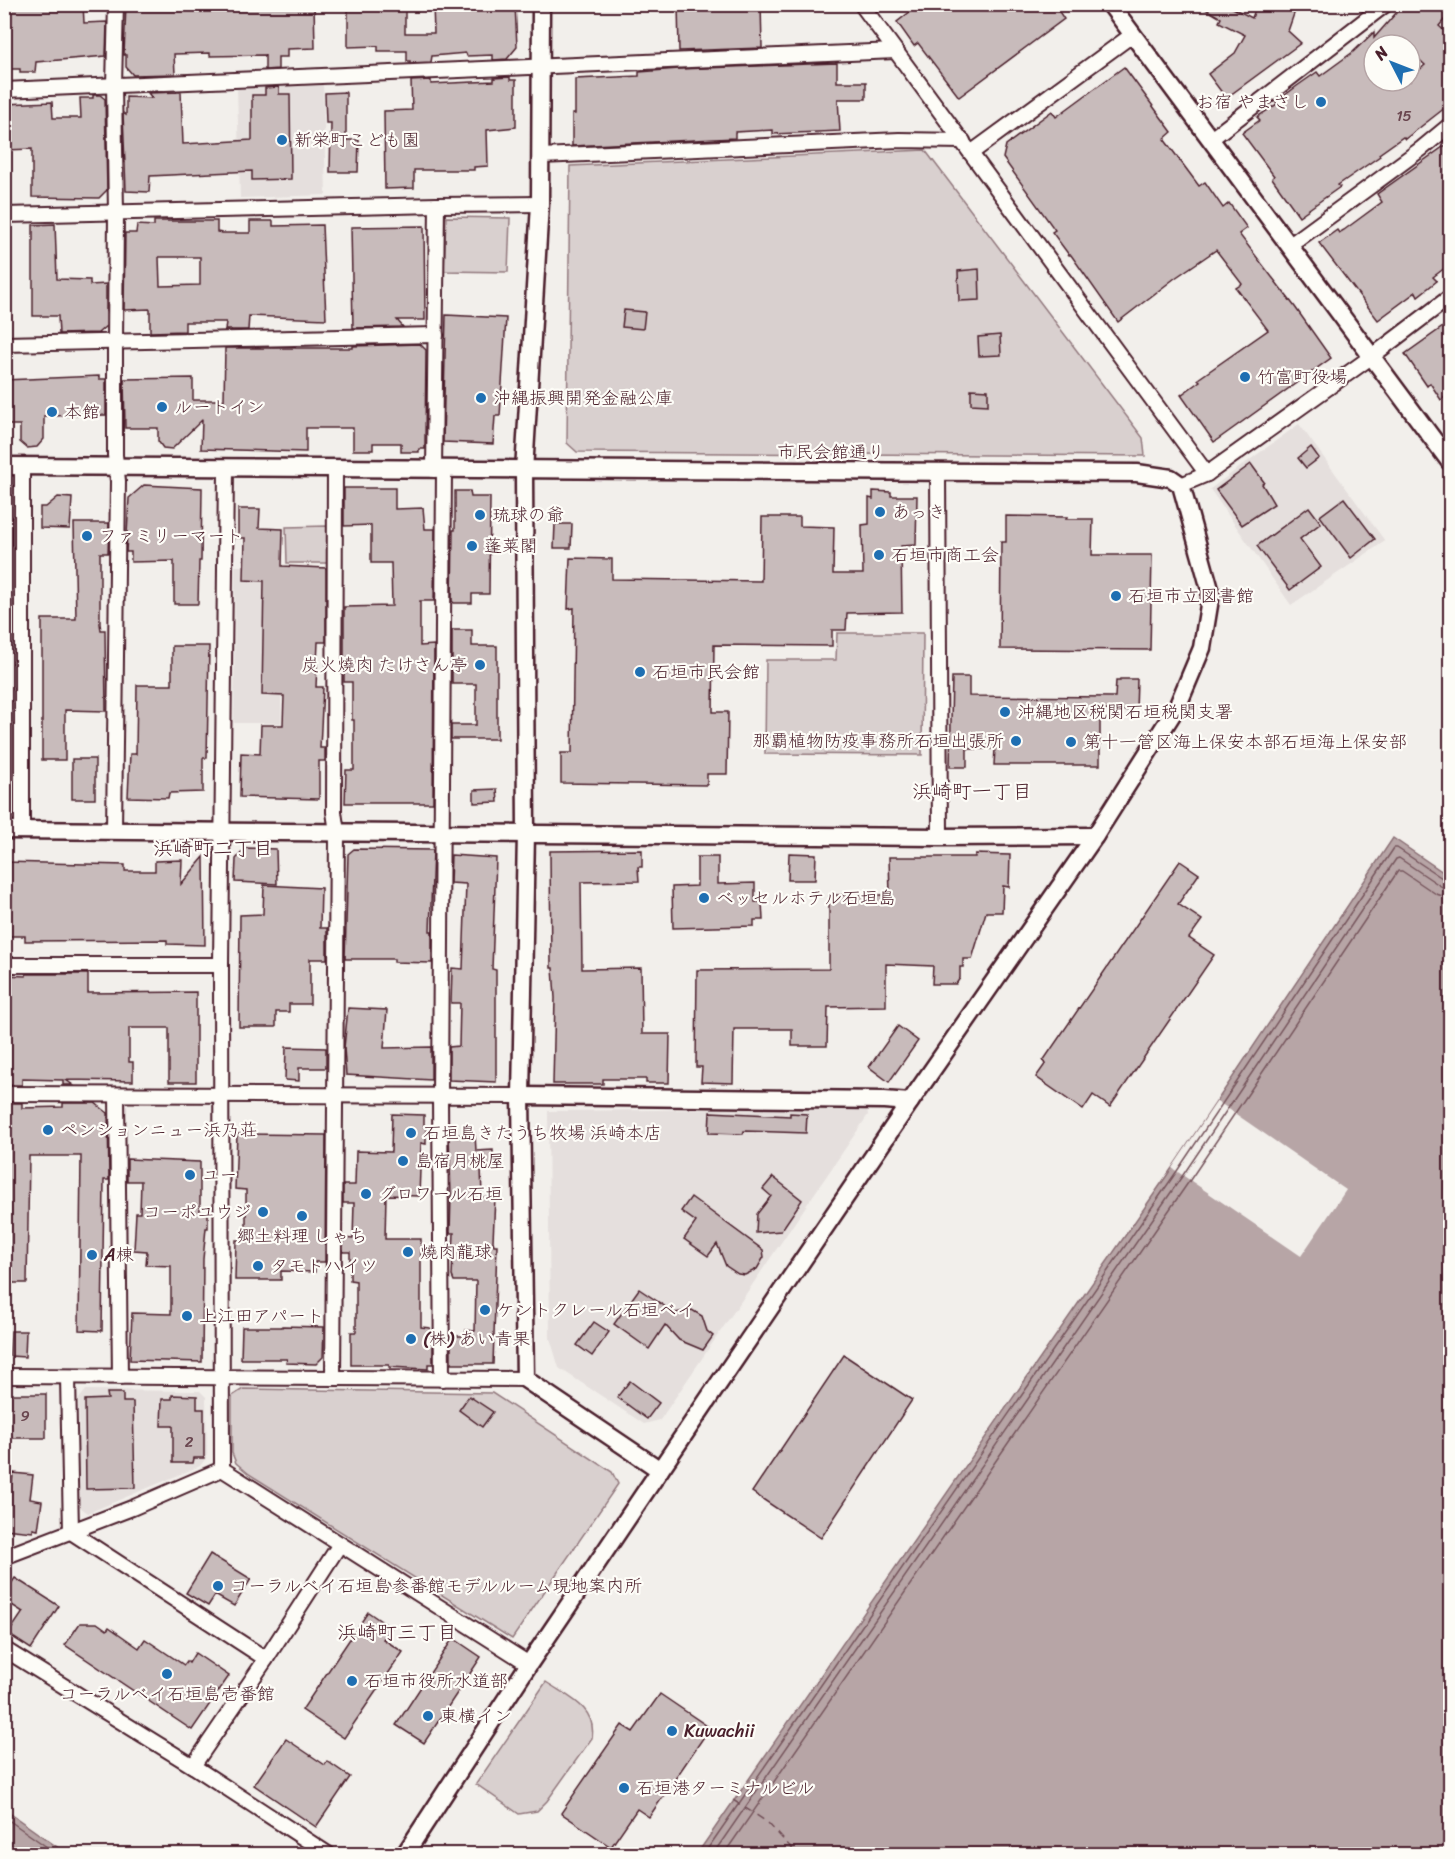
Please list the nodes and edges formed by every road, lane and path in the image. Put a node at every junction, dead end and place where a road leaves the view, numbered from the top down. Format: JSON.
{"nodes":[{"id":1,"x":116,"y":4,"type":"edge"},
{"id":2,"x":541,"y":4,"type":"edge"},
{"id":3,"x":861,"y":4,"type":"edge"},
{"id":4,"x":1110,"y":4,"type":"edge"},
{"id":5,"x":1386,"y":4,"type":"edge"},
{"id":6,"x":1132,"y":35,"type":"junction"},
{"id":7,"x":896,"y":51,"type":"junction"},
{"id":8,"x":541,"y":66,"type":"junction"},
{"id":9,"x":114,"y":85,"type":"junction"},
{"id":10,"x":4,"y":90,"type":"edge"},
{"id":11,"x":1450,"y":124,"type":"edge"},
{"id":12,"x":1211,"y":139,"type":"junction"},
{"id":13,"x":963,"y":141,"type":"junction"},
{"id":14,"x":971,"y":153,"type":"junction"},
{"id":15,"x":541,"y":156,"type":"junction"},
{"id":16,"x":540,"y":204,"type":"junction"},
{"id":17,"x":437,"y":205,"type":"junction"},
{"id":18,"x":116,"y":213,"type":"junction"},
{"id":19,"x":4,"y":215,"type":"edge"},
{"id":20,"x":1289,"y":246,"type":"junction"},
{"id":21,"x":1450,"y":297,"type":"edge"},
{"id":22,"x":436,"y":335,"type":"junction"},
{"id":23,"x":115,"y":342,"type":"junction"},
{"id":24,"x":4,"y":344,"type":"edge"},
{"id":25,"x":1371,"y":357,"type":"junction"},
{"id":26,"x":1449,"y":457,"type":"edge"},
{"id":27,"x":4,"y":466,"type":"edge"},
{"id":28,"x":22,"y":466,"type":"junction"},
{"id":29,"x":116,"y":467,"type":"junction"},
{"id":30,"x":335,"y":468,"type":"junction"},
{"id":31,"x":226,"y":469,"type":"junction"},
{"id":32,"x":439,"y":470,"type":"junction"},
{"id":33,"x":524,"y":471,"type":"junction"},
{"id":34,"x":938,"y":472,"type":"junction"},
{"id":35,"x":1207,"y":474,"type":"junction"},
{"id":36,"x":1181,"y":485,"type":"junction"},
{"id":37,"x":4,"y":830,"type":"edge"},
{"id":38,"x":22,"y":830,"type":"junction"},
{"id":39,"x":114,"y":831,"type":"junction"},
{"id":40,"x":223,"y":832,"type":"junction"},
{"id":41,"x":337,"y":832,"type":"junction"},
{"id":42,"x":443,"y":833,"type":"junction"},
{"id":43,"x":526,"y":833,"type":"junction"},
{"id":44,"x":1095,"y":836,"type":"junction"},
{"id":45,"x":940,"y":837,"type":"junction"},
{"id":46,"x":4,"y":965,"type":"edge"},
{"id":47,"x":222,"y":965,"type":"junction"},
{"id":48,"x":4,"y":1094,"type":"edge"},
{"id":49,"x":335,"y":1094,"type":"junction"},
{"id":50,"x":117,"y":1095,"type":"junction"},
{"id":51,"x":222,"y":1096,"type":"junction"},
{"id":52,"x":521,"y":1096,"type":"junction"},
{"id":53,"x":440,"y":1097,"type":"junction"},
{"id":54,"x":910,"y":1102,"type":"junction"},
{"id":55,"x":4,"y":1376,"type":"edge"},
{"id":56,"x":68,"y":1377,"type":"junction"},
{"id":57,"x":120,"y":1377,"type":"junction"},
{"id":58,"x":333,"y":1377,"type":"junction"},
{"id":59,"x":221,"y":1378,"type":"junction"},
{"id":60,"x":442,"y":1379,"type":"junction"},
{"id":61,"x":525,"y":1379,"type":"junction"},
{"id":62,"x":222,"y":1469,"type":"junction"},
{"id":63,"x":660,"y":1470,"type":"junction"},
{"id":64,"x":71,"y":1532,"type":"junction"},
{"id":65,"x":340,"y":1544,"type":"junction"},
{"id":66,"x":4,"y":1557,"type":"edge"},
{"id":67,"x":4,"y":1649,"type":"edge"},
{"id":68,"x":266,"y":1659,"type":"junction"},
{"id":69,"x":529,"y":1664,"type":"junction"},
{"id":70,"x":193,"y":1766,"type":"junction"},
{"id":71,"x":328,"y":1854,"type":"edge"},
{"id":72,"x":405,"y":1854,"type":"edge"}],
"edges":[{"from":1,"to":9,"type":"street"},
{"from":2,"to":8,"type":"street"},
{"from":3,"to":7,"type":"street"},
{"from":4,"to":6,"type":"street"},
{"from":5,"to":12,"type":"street"},
{"from":6,"to":12,"type":"street"},
{"from":6,"to":14,"type":"street"},
{"from":7,"to":8,"type":"street"},
{"from":7,"to":13,"type":"street"},
{"from":8,"to":9,"type":"street"},
{"from":8,"to":15,"type":"street"},
{"from":9,"to":10,"type":"street"},
{"from":9,"to":18,"type":"street"},
{"from":11,"to":20,"type":"street"},
{"from":12,"to":20,"type":"street"},
{"from":13,"to":14,"type":"street"},
{"from":13,"to":15,"type":"street"},
{"from":14,"to":35,"type":"street"},
{"from":15,"to":16,"type":"street"},
{"from":16,"to":17,"type":"street"},
{"from":16,"to":33,"type":"street"},
{"from":17,"to":18,"type":"street"},
{"from":17,"to":22,"type":"street"},
{"from":18,"to":19,"type":"street"},
{"from":18,"to":23,"type":"street"},
{"from":20,"to":25,"type":"street"},
{"from":21,"to":25,"type":"street"},
{"from":22,"to":23,"type":"street"},
{"from":22,"to":32,"type":"street"},
{"from":23,"to":24,"type":"street"},
{"from":23,"to":29,"type":"street"},
{"from":25,"to":26,"type":"street"},
{"from":25,"to":35,"type":"street"},
{"from":27,"to":28,"type":"street","name":"市民会館通り"},
{"from":28,"to":29,"type":"street","name":"市民会館通り"},
{"from":28,"to":38,"type":"street"},
{"from":29,"to":31,"type":"street","name":"市民会館通り"},
{"from":29,"to":39,"type":"street"},
{"from":30,"to":31,"type":"street","name":"市民会館通り"},
{"from":30,"to":32,"type":"street","name":"市民会館通り"},
{"from":30,"to":41,"type":"street"},
{"from":31,"to":40,"type":"street"},
{"from":32,"to":33,"type":"street","name":"市民会館通り"},
{"from":32,"to":42,"type":"street"},
{"from":33,"to":34,"type":"street","name":"市民会館通り"},
{"from":33,"to":43,"type":"street"},
{"from":34,"to":36,"type":"street","name":"市民会館通り"},
{"from":34,"to":45,"type":"street"},
{"from":35,"to":36,"type":"street"},
{"from":36,"to":44,"type":"street"},
{"from":37,"to":38,"type":"street"},
{"from":38,"to":39,"type":"street"},
{"from":39,"to":40,"type":"street"},
{"from":40,"to":41,"type":"street"},
{"from":40,"to":47,"type":"street"},
{"from":41,"to":42,"type":"street"},
{"from":41,"to":49,"type":"street"},
{"from":42,"to":43,"type":"street"},
{"from":42,"to":53,"type":"street"},
{"from":43,"to":45,"type":"street"},
{"from":43,"to":52,"type":"street"},
{"from":44,"to":45,"type":"street"},
{"from":44,"to":54,"type":"street"},
{"from":46,"to":47,"type":"street"},
{"from":47,"to":51,"type":"street"},
{"from":48,"to":50,"type":"street"},
{"from":49,"to":51,"type":"street"},
{"from":49,"to":53,"type":"street"},
{"from":49,"to":58,"type":"street"},
{"from":50,"to":51,"type":"street"},
{"from":50,"to":57,"type":"street"},
{"from":51,"to":59,"type":"street"},
{"from":52,"to":53,"type":"street"},
{"from":52,"to":54,"type":"street"},
{"from":52,"to":61,"type":"street"},
{"from":53,"to":60,"type":"street"},
{"from":54,"to":63,"type":"street"},
{"from":55,"to":56,"type":"street"},
{"from":56,"to":57,"type":"street"},
{"from":56,"to":64,"type":"street"},
{"from":57,"to":59,"type":"street"},
{"from":58,"to":59,"type":"street"},
{"from":58,"to":60,"type":"street"},
{"from":59,"to":62,"type":"street"},
{"from":60,"to":61,"type":"street"},
{"from":61,"to":63,"type":"street"},
{"from":62,"to":64,"type":"street"},
{"from":62,"to":65,"type":"street"},
{"from":63,"to":69,"type":"street"},
{"from":64,"to":66,"type":"street"},
{"from":64,"to":68,"type":"street"},
{"from":65,"to":68,"type":"street"},
{"from":65,"to":69,"type":"street"},
{"from":67,"to":70,"type":"street"},
{"from":68,"to":70,"type":"street"},
{"from":69,"to":72,"type":"street"},
{"from":70,"to":71,"type":"street"}]}
